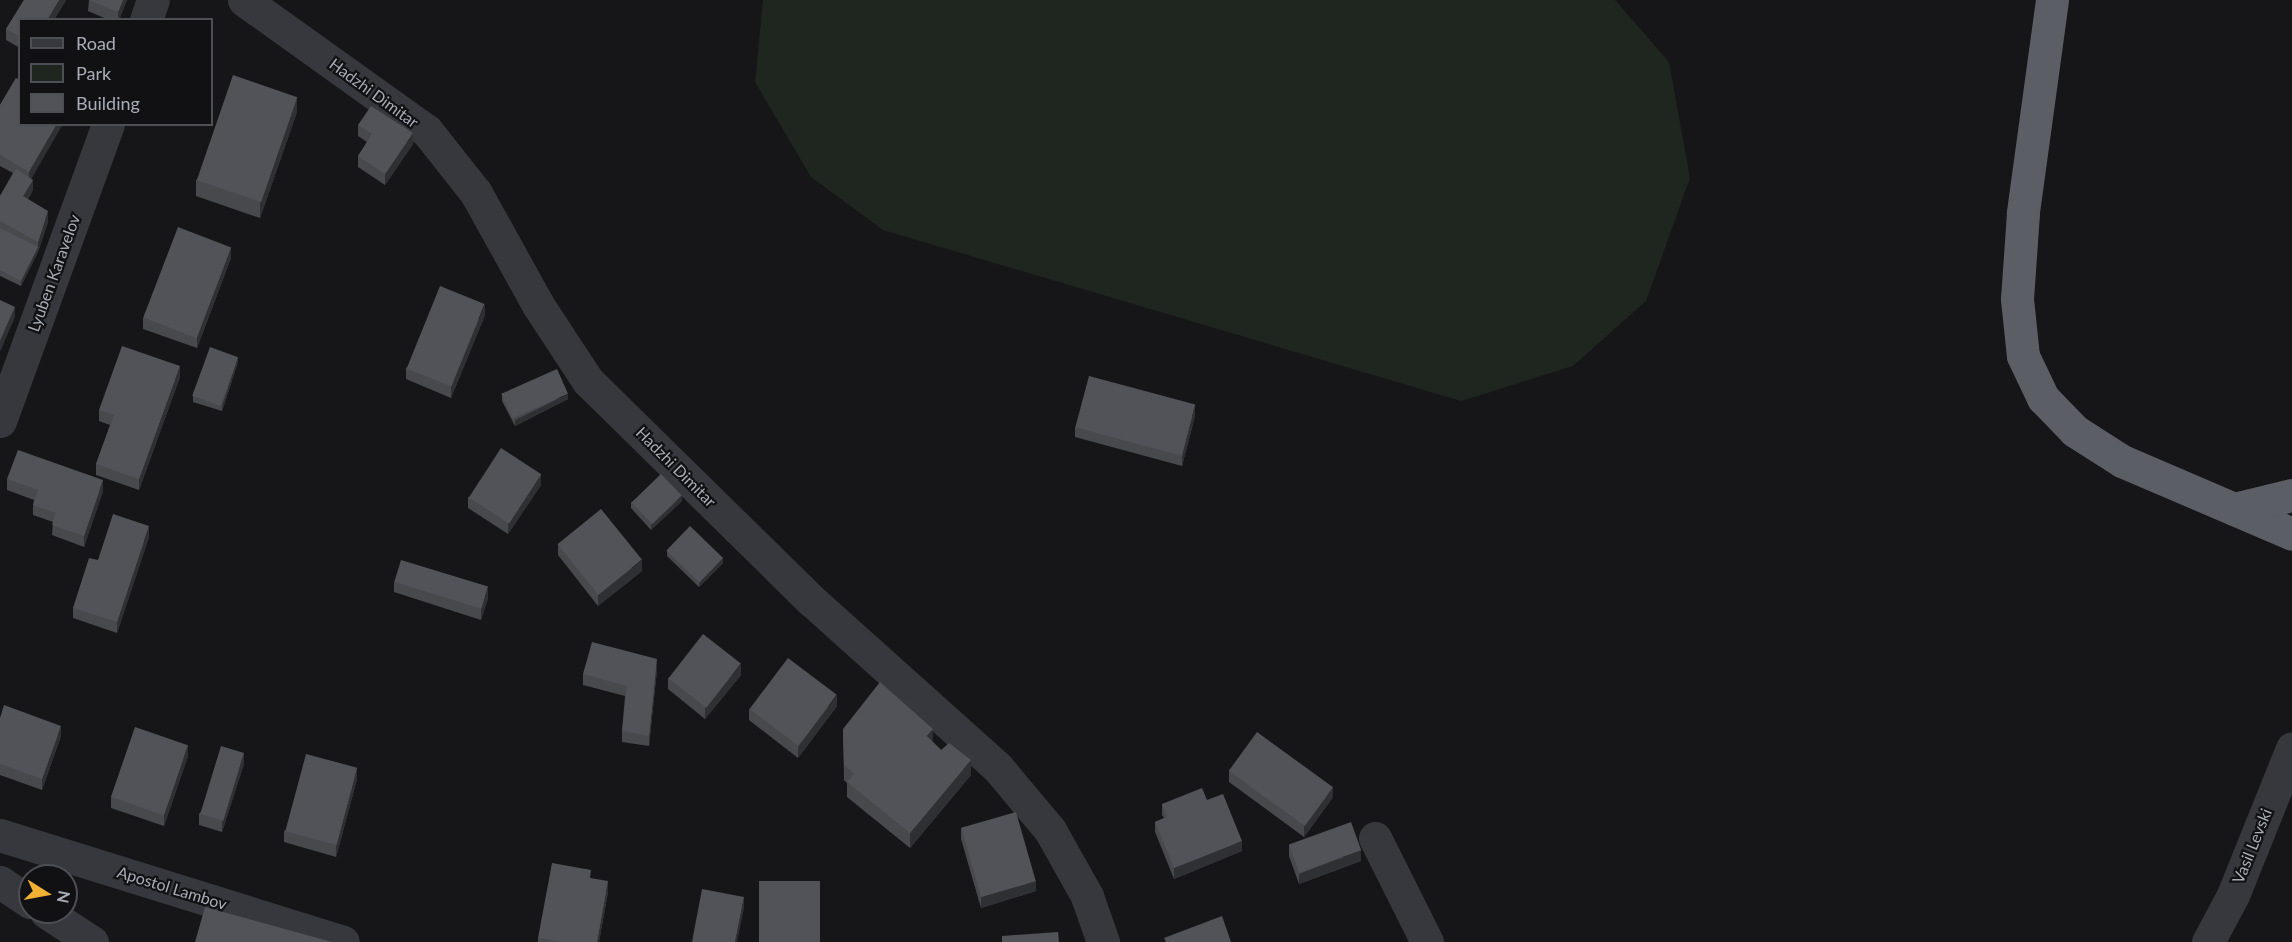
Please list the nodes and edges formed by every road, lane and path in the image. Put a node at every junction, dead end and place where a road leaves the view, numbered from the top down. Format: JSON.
{"nodes":[{"id":1,"x":153,"y":0,"type":"edge"},
{"id":2,"x":244,"y":0,"type":"edge"},
{"id":3,"x":2052,"y":0,"type":"edge"},
{"id":4,"x":147,"y":18,"type":"edge"},
{"id":5,"x":107,"y":126,"type":"edge"},
{"id":6,"x":0,"y":421,"type":"edge"},
{"id":7,"x":2292,"y":495,"type":"edge"},
{"id":8,"x":2234,"y":509,"type":"junction"},
{"id":9,"x":2292,"y":534,"type":"edge"},
{"id":10,"x":2292,"y":748,"type":"edge"},
{"id":11,"x":0,"y":835,"type":"edge"},
{"id":12,"x":1375,"y":838,"type":"dead end"},
{"id":13,"x":0,"y":882,"type":"edge"},
{"id":14,"x":18,"y":894,"type":"edge"},
{"id":15,"x":64,"y":924,"type":"edge"},
{"id":16,"x":92,"y":942,"type":"edge"},
{"id":17,"x":344,"y":942,"type":"edge"},
{"id":18,"x":1103,"y":942,"type":"edge"},
{"id":19,"x":1427,"y":942,"type":"edge"},
{"id":20,"x":2208,"y":942,"type":"edge"}],
"edges":[{"from":1,"to":4,"type":"street"},
{"from":2,"to":18,"type":"street","name":"Hadzhi Dimitar"},
{"from":3,"to":8,"type":"highway"},
{"from":5,"to":6,"type":"street","name":"Lyuben Karavelov"},
{"from":7,"to":8,"type":"highway"},
{"from":8,"to":9,"type":"highway"},
{"from":10,"to":20,"type":"street","name":"Vasil Levski"},
{"from":11,"to":17,"type":"street","name":"Apostol Lambov"},
{"from":12,"to":19,"type":"street"},
{"from":13,"to":14,"type":"street"},
{"from":15,"to":16,"type":"street"}]}
